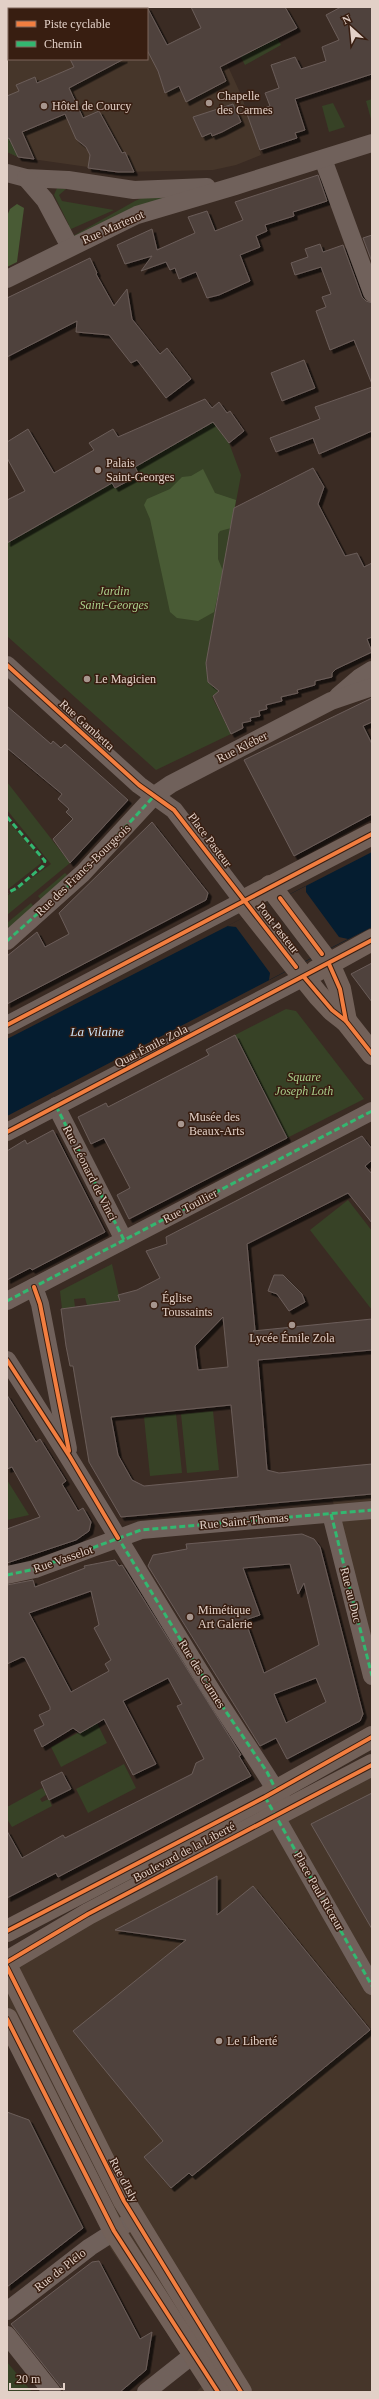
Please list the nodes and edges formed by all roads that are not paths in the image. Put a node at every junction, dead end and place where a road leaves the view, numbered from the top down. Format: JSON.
{"nodes":[{"id":1,"x":372,"y":143,"type":"edge"},
{"id":2,"x":323,"y":159,"type":"junction"},
{"id":3,"x":7,"y":173,"type":"edge"},
{"id":4,"x":26,"y":178,"type":"junction"},
{"id":5,"x":235,"y":186,"type":"junction"},
{"id":6,"x":70,"y":247,"type":"junction"},
{"id":7,"x":7,"y":279,"type":"edge"},
{"id":8,"x":372,"y":293,"type":"edge"},
{"id":9,"x":7,"y":665,"type":"edge"},
{"id":10,"x":372,"y":670,"type":"edge"},
{"id":11,"x":372,"y":687,"type":"edge"},
{"id":12,"x":331,"y":701,"type":"junction"},
{"id":13,"x":155,"y":796,"type":"junction"},
{"id":14,"x":372,"y":834,"type":"edge"},
{"id":15,"x":275,"y":892,"type":"junction"},
{"id":16,"x":248,"y":906,"type":"junction"},
{"id":17,"x":372,"y":940,"type":"edge"},
{"id":18,"x":7,"y":941,"type":"edge"},
{"id":19,"x":326,"y":959,"type":"junction"},
{"id":20,"x":300,"y":972,"type":"junction"},
{"id":21,"x":346,"y":1020,"type":"junction"},
{"id":22,"x":7,"y":1025,"type":"edge"},
{"id":23,"x":372,"y":1054,"type":"edge"},
{"id":24,"x":56,"y":1106,"type":"junction"},
{"id":25,"x":372,"y":1111,"type":"edge"},
{"id":26,"x":7,"y":1132,"type":"edge"},
{"id":27,"x":124,"y":1240,"type":"junction"},
{"id":28,"x":34,"y":1287,"type":"junction"},
{"id":29,"x":7,"y":1301,"type":"edge"},
{"id":30,"x":7,"y":1360,"type":"edge"},
{"id":31,"x":70,"y":1457,"type":"junction"},
{"id":32,"x":372,"y":1510,"type":"edge"},
{"id":33,"x":331,"y":1514,"type":"junction"},
{"id":34,"x":118,"y":1538,"type":"junction"},
{"id":35,"x":7,"y":1575,"type":"edge"},
{"id":36,"x":372,"y":1676,"type":"edge"},
{"id":37,"x":372,"y":1738,"type":"edge"},
{"id":38,"x":372,"y":1765,"type":"edge"},
{"id":39,"x":276,"y":1803,"type":"junction"},
{"id":40,"x":101,"y":1883,"type":"junction"},
{"id":41,"x":7,"y":1931,"type":"edge"},
{"id":42,"x":7,"y":1947,"type":"edge"},
{"id":43,"x":7,"y":1962,"type":"edge"},
{"id":44,"x":7,"y":1967,"type":"edge"},
{"id":45,"x":372,"y":1986,"type":"edge"},
{"id":46,"x":7,"y":2019,"type":"edge"},
{"id":47,"x":134,"y":2219,"type":"junction"},
{"id":48,"x":114,"y":2231,"type":"junction"},
{"id":49,"x":7,"y":2311,"type":"edge"},
{"id":50,"x":7,"y":2335,"type":"edge"},
{"id":51,"x":194,"y":2354,"type":"junction"},
{"id":52,"x":52,"y":2392,"type":"edge"},
{"id":53,"x":146,"y":2392,"type":"edge"},
{"id":54,"x":218,"y":2392,"type":"edge"},
{"id":55,"x":241,"y":2392,"type":"edge"}],
"edges":[{"from":1,"to":2,"type":"street","name":"Rue Martenot"},
{"from":2,"to":5,"type":"street","name":"Rue Martenot"},
{"from":2,"to":8,"type":"street"},
{"from":3,"to":4,"type":"street","name":"Rue Martenot"},
{"from":4,"to":5,"type":"street","name":"Rue Martenot"},
{"from":4,"to":6,"type":"street","name":"Rue Martenot"},
{"from":5,"to":6,"type":"street","name":"Rue Martenot"},
{"from":6,"to":7,"type":"street"},
{"from":9,"to":13,"type":"street","name":"Rue Gambetta"},
{"from":10,"to":12,"type":"street","name":"Rue Kléber"},
{"from":11,"to":12,"type":"street","name":"Rue Kléber"},
{"from":12,"to":13,"type":"street","name":"Rue Kléber"},
{"from":13,"to":16,"type":"street","name":"Place Pasteur"},
{"from":13,"to":18,"type":"street","name":"Rue des Francs-Bourgeois"},
{"from":14,"to":15,"type":"main road"},
{"from":15,"to":16,"type":"main road"},
{"from":15,"to":19,"type":"main road","name":"Pont Pasteur"},
{"from":16,"to":20,"type":"main road","name":"Pont Pasteur"},
{"from":16,"to":22,"type":"street"},
{"from":17,"to":19,"type":"main road"},
{"from":19,"to":20,"type":"main road"},
{"from":19,"to":21,"type":"main road","name":"Pont Pasteur"},
{"from":20,"to":21,"type":"main road","name":"Pont Pasteur"},
{"from":20,"to":24,"type":"street","name":"Quai Émile Zola"},
{"from":21,"to":23,"type":"main road"},
{"from":24,"to":26,"type":"street","name":"Quai Émile Zola"},
{"from":24,"to":27,"type":"street","name":"Rue Léonard de Vinci"},
{"from":25,"to":27,"type":"street","name":"Rue Toullier"},
{"from":27,"to":28,"type":"street","name":"Rue Toullier"},
{"from":28,"to":29,"type":"street","name":"Rue Toullier"},
{"from":28,"to":31,"type":"street"},
{"from":30,"to":31,"type":"street","name":"Rue des Carmes"},
{"from":31,"to":34,"type":"street","name":"Rue des Carmes"},
{"from":32,"to":33,"type":"street","name":"Rue Saint-Thomas"},
{"from":33,"to":34,"type":"street","name":"Rue Saint-Thomas"},
{"from":33,"to":36,"type":"street","name":"Rue au Duc"},
{"from":34,"to":35,"type":"street","name":"Rue Vasselot"},
{"from":34,"to":39,"type":"street","name":"Rue des Carmes"},
{"from":37,"to":39,"type":"main road","name":"Boulevard de la Liberté"},
{"from":38,"to":39,"type":"main road","name":"Boulevard de la Liberté"},
{"from":39,"to":40,"type":"main road","name":"Boulevard de la Liberté"},
{"from":39,"to":43,"type":"main road","name":"Boulevard de la Liberté"},
{"from":39,"to":45,"type":"street","name":"Place Paul Ricœur"},
{"from":40,"to":41,"type":"main road","name":"Boulevard de la Liberté"},
{"from":40,"to":42,"type":"main road"},
{"from":44,"to":47,"type":"main road","name":"Rue d'Isly"},
{"from":46,"to":48,"type":"main road"},
{"from":47,"to":48,"type":"street","name":"Rue d'Isly"},
{"from":47,"to":55,"type":"main road","name":"Rue d'Isly"},
{"from":48,"to":49,"type":"street","name":"Rue de Plélo"},
{"from":48,"to":51,"type":"main road"},
{"from":50,"to":52,"type":"street"},
{"from":51,"to":53,"type":"street"},
{"from":51,"to":54,"type":"main road"}]}
